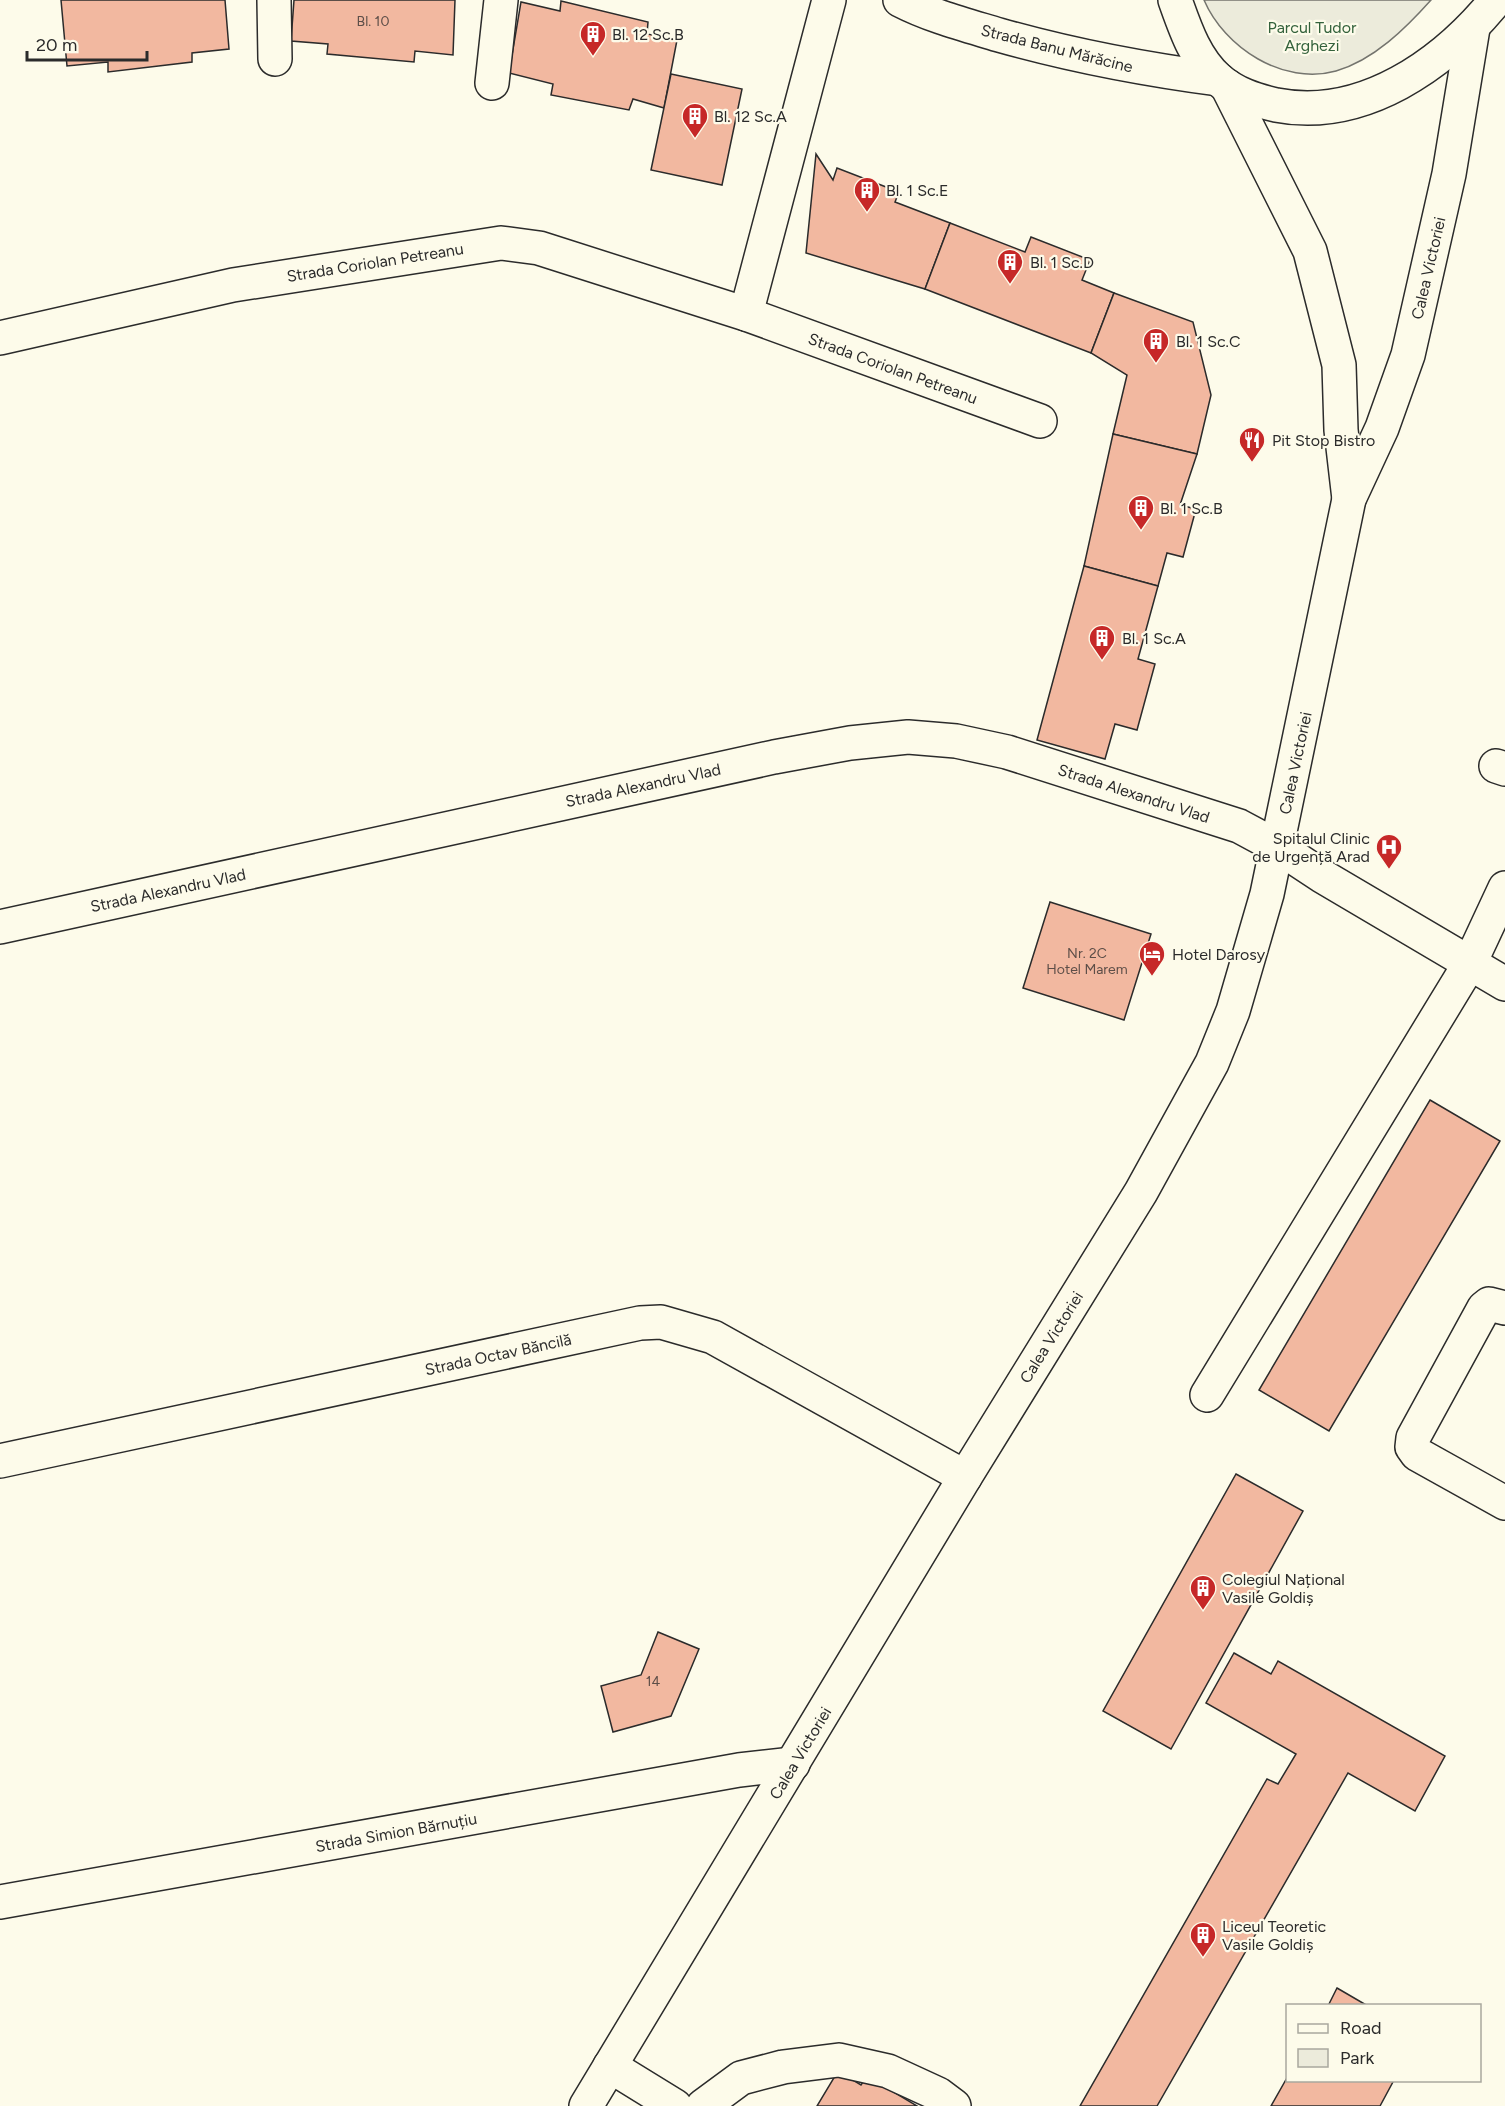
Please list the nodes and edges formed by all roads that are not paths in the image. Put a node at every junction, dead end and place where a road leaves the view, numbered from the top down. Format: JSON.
{"nodes":[{"id":1,"x":274,"y":0,"type":"edge"},
{"id":2,"x":501,"y":0,"type":"edge"},
{"id":3,"x":829,"y":0,"type":"edge"},
{"id":4,"x":900,"y":0,"type":"edge"},
{"id":5,"x":1175,"y":0,"type":"edge"},
{"id":6,"x":1496,"y":0,"type":"edge"},
{"id":7,"x":1473,"y":28,"type":"junction"},
{"id":8,"x":275,"y":59,"type":"dead end"},
{"id":9,"x":1223,"y":82,"type":"junction"},
{"id":10,"x":492,"y":83,"type":"dead end"},
{"id":11,"x":746,"y":314,"type":"junction"},
{"id":12,"x":0,"y":338,"type":"edge"},
{"id":13,"x":1040,"y":421,"type":"dead end"},
{"id":14,"x":1349,"y":499,"type":"junction"},
{"id":15,"x":1278,"y":846,"type":"junction"},
{"id":16,"x":1505,"y":888,"type":"edge"},
{"id":17,"x":0,"y":927,"type":"edge"},
{"id":18,"x":1470,"y":963,"type":"junction"},
{"id":19,"x":1505,"y":984,"type":"edge"},
{"id":20,"x":1505,"y":1308,"type":"edge"},
{"id":21,"x":1207,"y":1395,"type":"dead end"},
{"id":22,"x":0,"y":1461,"type":"edge"},
{"id":23,"x":965,"y":1477,"type":"junction"},
{"id":24,"x":1505,"y":1503,"type":"edge"},
{"id":25,"x":793,"y":1764,"type":"junction"},
{"id":26,"x":0,"y":1902,"type":"edge"},
{"id":27,"x":610,"y":2066,"type":"junction"},
{"id":28,"x":586,"y":2106,"type":"edge"},
{"id":29,"x":675,"y":2106,"type":"edge"},
{"id":30,"x":703,"y":2106,"type":"edge"},
{"id":31,"x":954,"y":2106,"type":"edge"}],
"edges":[{"from":1,"to":8,"type":"street"},
{"from":2,"to":10,"type":"street"},
{"from":3,"to":11,"type":"street"},
{"from":4,"to":9,"type":"street","name":"Strada Banu Mărăcine"},
{"from":5,"to":9,"type":"street","name":"Calea Victoriei"},
{"from":6,"to":7,"type":"street"},
{"from":7,"to":9,"type":"street"},
{"from":7,"to":14,"type":"street","name":"Calea Victoriei"},
{"from":9,"to":14,"type":"street","name":"Calea Victoriei"},
{"from":11,"to":12,"type":"street","name":"Strada Coriolan Petreanu"},
{"from":11,"to":13,"type":"street","name":"Strada Coriolan Petreanu"},
{"from":14,"to":15,"type":"street","name":"Calea Victoriei"},
{"from":15,"to":17,"type":"street","name":"Strada Alexandru Vlad"},
{"from":15,"to":18,"type":"street","name":"Strada Alexandru Vlad"},
{"from":15,"to":23,"type":"street","name":"Calea Victoriei"},
{"from":16,"to":18,"type":"street"},
{"from":18,"to":19,"type":"street","name":"Strada Alexandru Vlad"},
{"from":18,"to":21,"type":"street"},
{"from":20,"to":24,"type":"street"},
{"from":22,"to":23,"type":"street","name":"Strada Octav Băncilă"},
{"from":23,"to":25,"type":"street","name":"Calea Victoriei"},
{"from":25,"to":26,"type":"street","name":"Strada Simion Bărnuțiu"},
{"from":25,"to":27,"type":"street","name":"Calea Victoriei"},
{"from":27,"to":28,"type":"street","name":"Calea Victoriei"},
{"from":27,"to":29,"type":"street"},
{"from":30,"to":31,"type":"street"}]}
